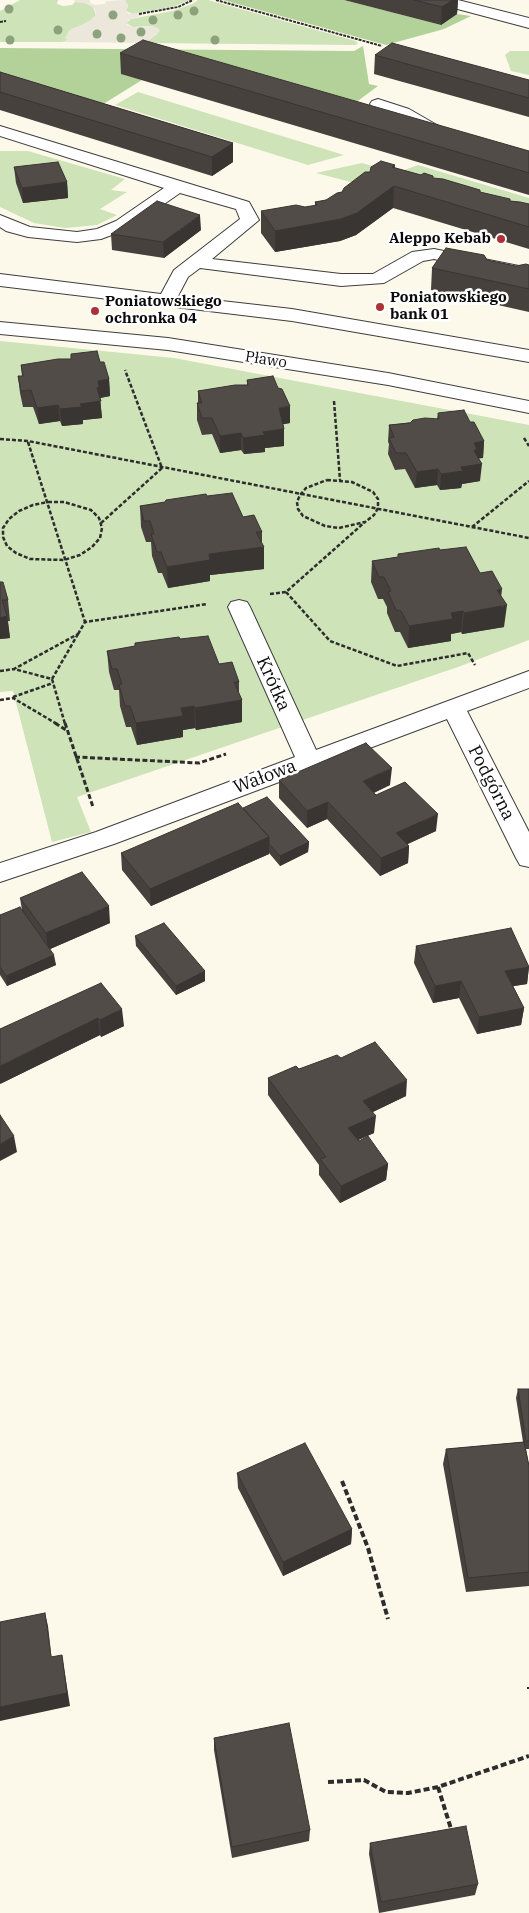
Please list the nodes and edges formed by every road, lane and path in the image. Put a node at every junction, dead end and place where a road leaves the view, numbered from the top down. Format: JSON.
{"nodes":[{"id":1,"x":193,"y":0,"type":"edge"},
{"id":2,"x":216,"y":0,"type":"edge"},
{"id":3,"x":440,"y":0,"type":"edge"},
{"id":4,"x":139,"y":14,"type":"dead end"},
{"id":5,"x":0,"y":22,"type":"edge"},
{"id":6,"x":6,"y":22,"type":"dead end"},
{"id":7,"x":529,"y":23,"type":"edge"},
{"id":8,"x":382,"y":46,"type":"dead end"},
{"id":9,"x":378,"y":104,"type":"dead end"},
{"id":10,"x":0,"y":131,"type":"edge"},
{"id":11,"x":457,"y":140,"type":"edge"},
{"id":12,"x":177,"y":187,"type":"junction"},
{"id":13,"x":0,"y":220,"type":"edge"},
{"id":14,"x":196,"y":262,"type":"junction"},
{"id":15,"x":529,"y":274,"type":"edge"},
{"id":16,"x":0,"y":280,"type":"edge"},
{"id":17,"x":166,"y":299,"type":"junction"},
{"id":18,"x":0,"y":328,"type":"edge"},
{"id":19,"x":114,"y":339,"type":"junction"},
{"id":20,"x":529,"y":356,"type":"edge"},
{"id":21,"x":333,"y":392,"type":"dead end"},
{"id":22,"x":529,"y":406,"type":"edge"},
{"id":23,"x":0,"y":439,"type":"edge"},
{"id":24,"x":28,"y":441,"type":"junction"},
{"id":25,"x":162,"y":468,"type":"junction"},
{"id":26,"x":340,"y":480,"type":"junction"},
{"id":27,"x":529,"y":481,"type":"edge"},
{"id":28,"x":300,"y":495,"type":"junction"},
{"id":29,"x":48,"y":502,"type":"junction"},
{"id":30,"x":377,"y":510,"type":"junction"},
{"id":31,"x":365,"y":522,"type":"junction"},
{"id":32,"x":101,"y":523,"type":"junction"},
{"id":33,"x":472,"y":527,"type":"junction"},
{"id":34,"x":1,"y":537,"type":"edge"},
{"id":35,"x":529,"y":538,"type":"edge"},
{"id":36,"x":64,"y":560,"type":"junction"},
{"id":37,"x":286,"y":592,"type":"junction"},
{"id":38,"x":262,"y":596,"type":"dead end"},
{"id":39,"x":215,"y":603,"type":"dead end"},
{"id":40,"x":239,"y":607,"type":"dead end"},
{"id":41,"x":85,"y":622,"type":"junction"},
{"id":42,"x":78,"y":634,"type":"junction"},
{"id":43,"x":476,"y":668,"type":"dead end"},
{"id":44,"x":14,"y":669,"type":"junction"},
{"id":45,"x":0,"y":671,"type":"edge"},
{"id":46,"x":529,"y":679,"type":"edge"},
{"id":47,"x":52,"y":681,"type":"junction"},
{"id":48,"x":13,"y":698,"type":"junction"},
{"id":49,"x":0,"y":700,"type":"edge"},
{"id":50,"x":453,"y":707,"type":"junction"},
{"id":51,"x":67,"y":730,"type":"junction"},
{"id":52,"x":309,"y":761,"type":"junction"},
{"id":53,"x":105,"y":838,"type":"junction"},
{"id":54,"x":529,"y":858,"type":"edge"},
{"id":55,"x":0,"y":873,"type":"edge"},
{"id":56,"x":342,"y":1481,"type":"dead end"},
{"id":57,"x":388,"y":1619,"type":"dead end"},
{"id":58,"x":529,"y":1756,"type":"edge"},
{"id":59,"x":328,"y":1782,"type":"dead end"},
{"id":60,"x":438,"y":1787,"type":"junction"},
{"id":61,"x":454,"y":1839,"type":"edge"}],
"edges":[{"from":1,"to":4,"type":"path"},
{"from":2,"to":8,"type":"path"},
{"from":3,"to":7,"type":"street"},
{"from":5,"to":6,"type":"path"},
{"from":9,"to":11,"type":"street"},
{"from":10,"to":12,"type":"street"},
{"from":12,"to":13,"type":"street"},
{"from":12,"to":14,"type":"street"},
{"from":14,"to":15,"type":"street"},
{"from":14,"to":17,"type":"street"},
{"from":16,"to":17,"type":"street"},
{"from":17,"to":20,"type":"street"},
{"from":18,"to":19,"type":"street","name":"Pławo"},
{"from":19,"to":22,"type":"street","name":"Pławo"},
{"from":19,"to":25,"type":"path"},
{"from":21,"to":26,"type":"path"},
{"from":23,"to":24,"type":"path"},
{"from":24,"to":25,"type":"path"},
{"from":24,"to":29,"type":"path"},
{"from":25,"to":28,"type":"path"},
{"from":25,"to":32,"type":"path"},
{"from":26,"to":28,"type":"path"},
{"from":26,"to":30,"type":"path"},
{"from":27,"to":33,"type":"path"},
{"from":28,"to":30,"type":"path"},
{"from":28,"to":31,"type":"path"},
{"from":29,"to":32,"type":"path"},
{"from":29,"to":34,"type":"path"},
{"from":29,"to":36,"type":"path"},
{"from":30,"to":31,"type":"path"},
{"from":30,"to":33,"type":"path"},
{"from":31,"to":37,"type":"path"},
{"from":32,"to":36,"type":"path"},
{"from":33,"to":35,"type":"path"},
{"from":34,"to":36,"type":"path"},
{"from":36,"to":41,"type":"path"},
{"from":37,"to":38,"type":"path"},
{"from":37,"to":43,"type":"path"},
{"from":39,"to":41,"type":"path"},
{"from":40,"to":52,"type":"street","name":"Krótka"},
{"from":41,"to":42,"type":"path"},
{"from":42,"to":44,"type":"path"},
{"from":42,"to":47,"type":"path"},
{"from":44,"to":45,"type":"path"},
{"from":44,"to":47,"type":"path"},
{"from":46,"to":50,"type":"street","name":"Wałowa"},
{"from":47,"to":48,"type":"path"},
{"from":47,"to":51,"type":"path"},
{"from":48,"to":49,"type":"path"},
{"from":48,"to":51,"type":"path"},
{"from":50,"to":52,"type":"street","name":"Wałowa"},
{"from":50,"to":54,"type":"street","name":"Podgórna"},
{"from":51,"to":53,"type":"path"},
{"from":52,"to":53,"type":"street","name":"Wałowa"},
{"from":53,"to":55,"type":"street","name":"Wałowa"},
{"from":56,"to":57,"type":"path"},
{"from":58,"to":60,"type":"path"},
{"from":59,"to":60,"type":"path"},
{"from":60,"to":61,"type":"path"}]}
